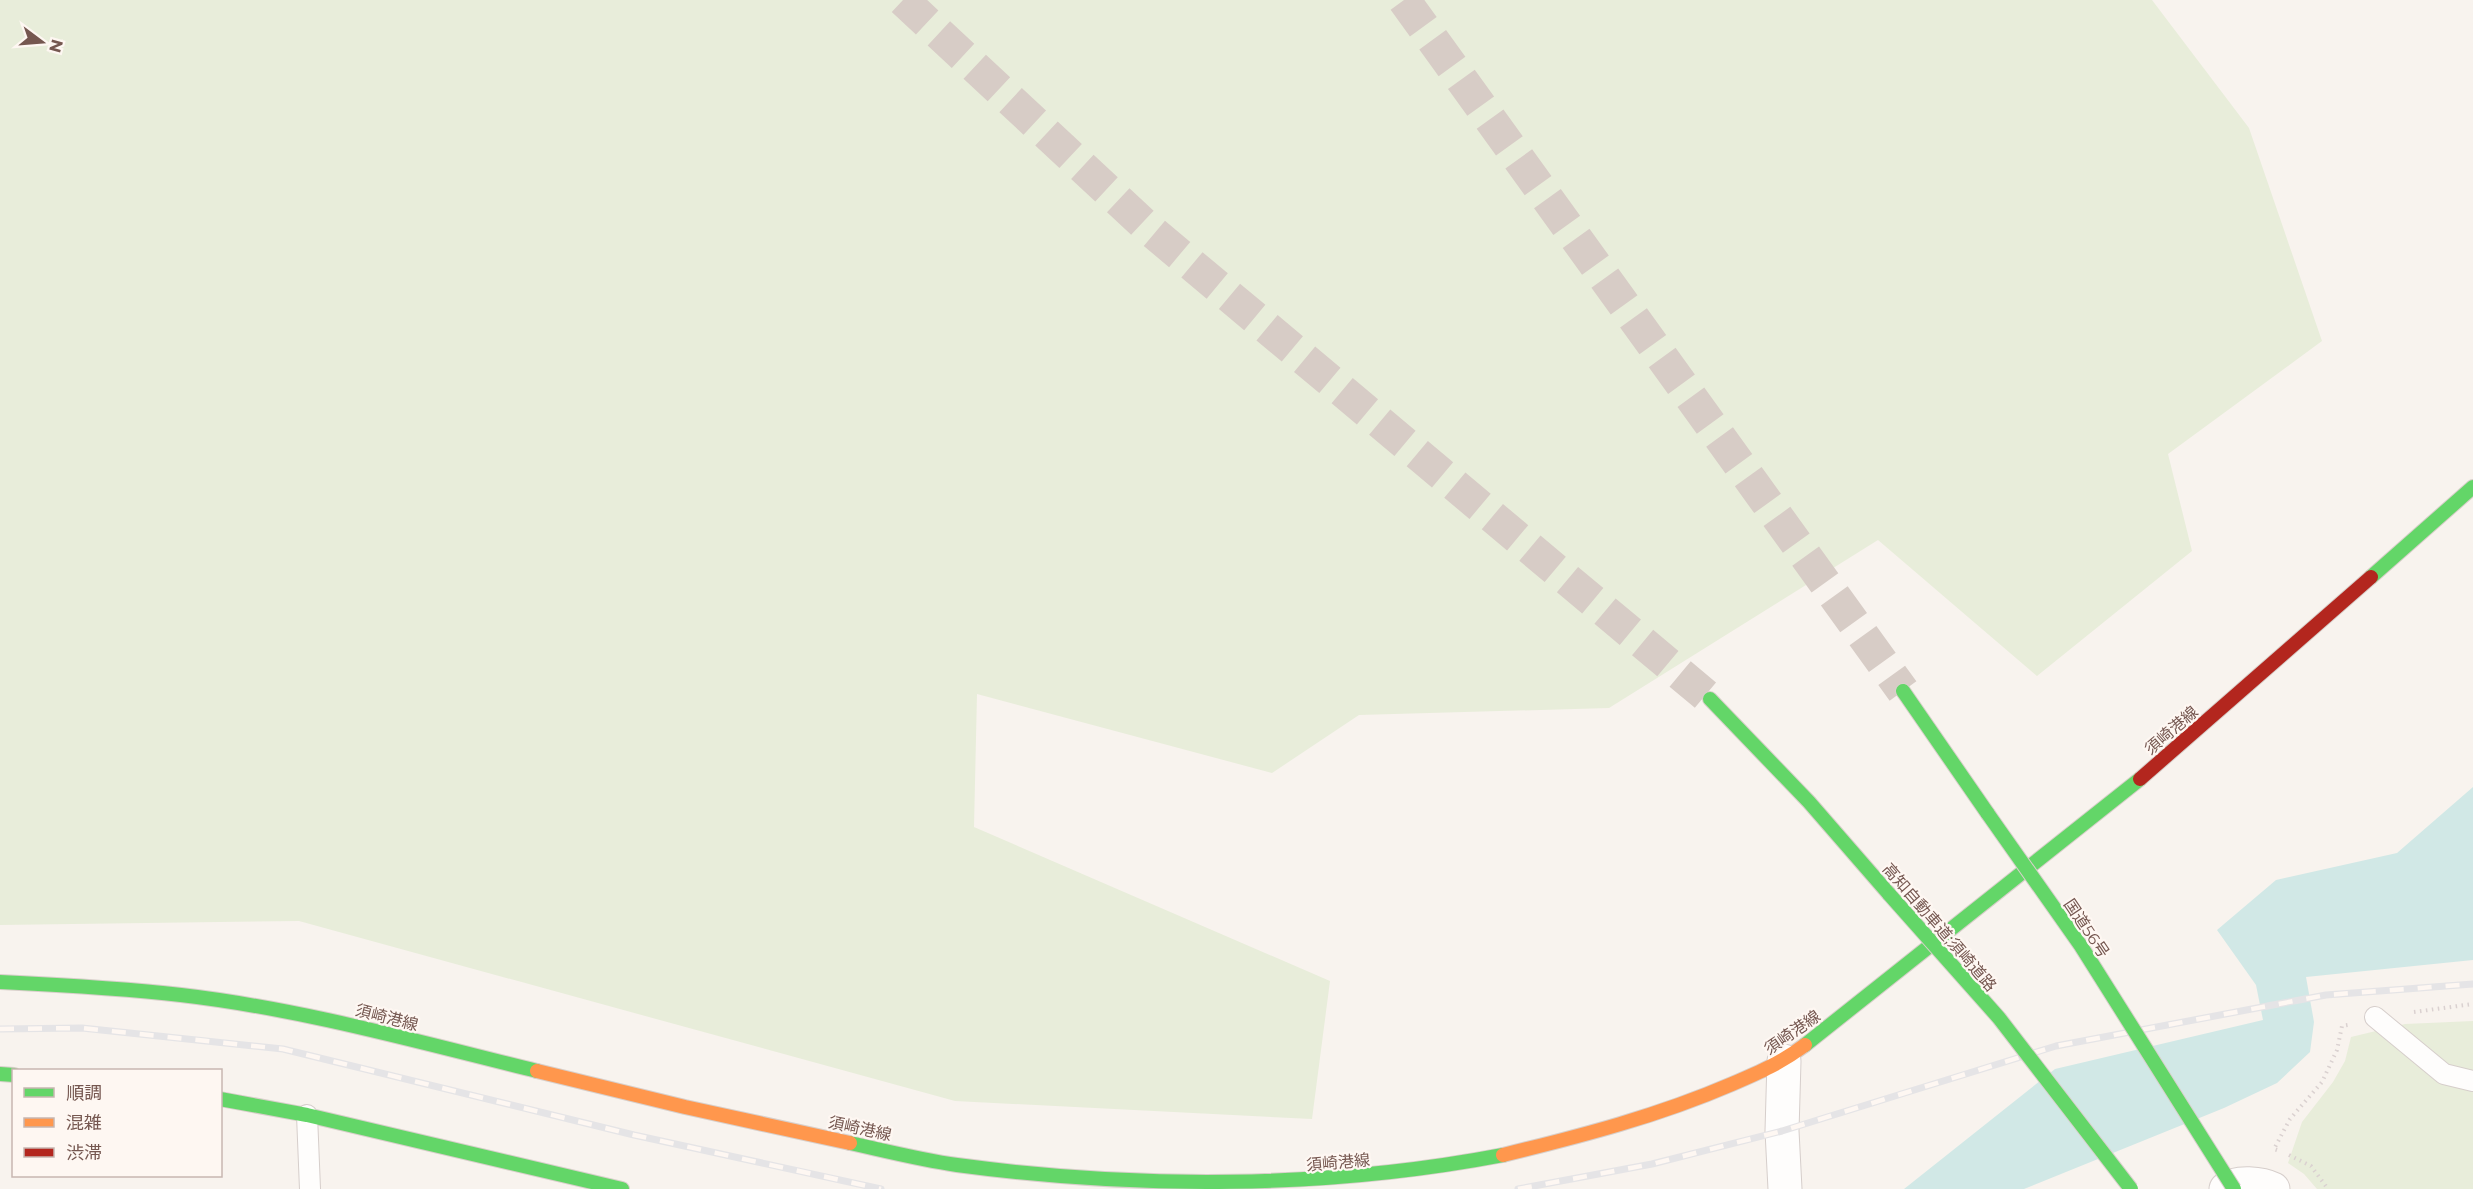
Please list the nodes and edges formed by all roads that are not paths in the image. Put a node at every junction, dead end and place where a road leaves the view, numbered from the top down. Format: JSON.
{"nodes":[{"id":1,"x":2473,"y":487,"type":"edge"},
{"id":2,"x":1903,"y":691,"type":"tunnel mouth"},
{"id":3,"x":1710,"y":699,"type":"tunnel mouth"},
{"id":4,"x":0,"y":982,"type":"edge"},
{"id":5,"x":2375,"y":1017,"type":"road end"},
{"id":6,"x":1784,"y":1061,"type":"junction"},
{"id":7,"x":2473,"y":1081,"type":"edge"},
{"id":8,"x":222,"y":1099,"type":"edge"},
{"id":9,"x":307,"y":1115,"type":"junction"},
{"id":10,"x":310,"y":1189,"type":"edge"},
{"id":11,"x":622,"y":1189,"type":"edge"},
{"id":12,"x":1785,"y":1189,"type":"edge"},
{"id":13,"x":2131,"y":1189,"type":"edge"},
{"id":14,"x":2226,"y":1189,"type":"edge"},
{"id":15,"x":2234,"y":1189,"type":"edge"},
{"id":16,"x":2273,"y":1189,"type":"edge"}],
"edges":[{"from":1,"to":6,"type":"main road","name":"須崎港線"},
{"from":2,"to":15,"type":"main road","name":"国道56号","bridge":true},
{"from":3,"to":13,"type":"main road","name":"高知自動車道;須崎道路","bridge":true},
{"from":4,"to":6,"type":"main road","name":"須崎港線"},
{"from":5,"to":7,"type":"lane"},
{"from":6,"to":12,"type":"street"},
{"from":8,"to":9,"type":"main road"},
{"from":9,"to":10,"type":"lane"},
{"from":9,"to":11,"type":"main road"},
{"from":14,"to":16,"type":"street"}]}
